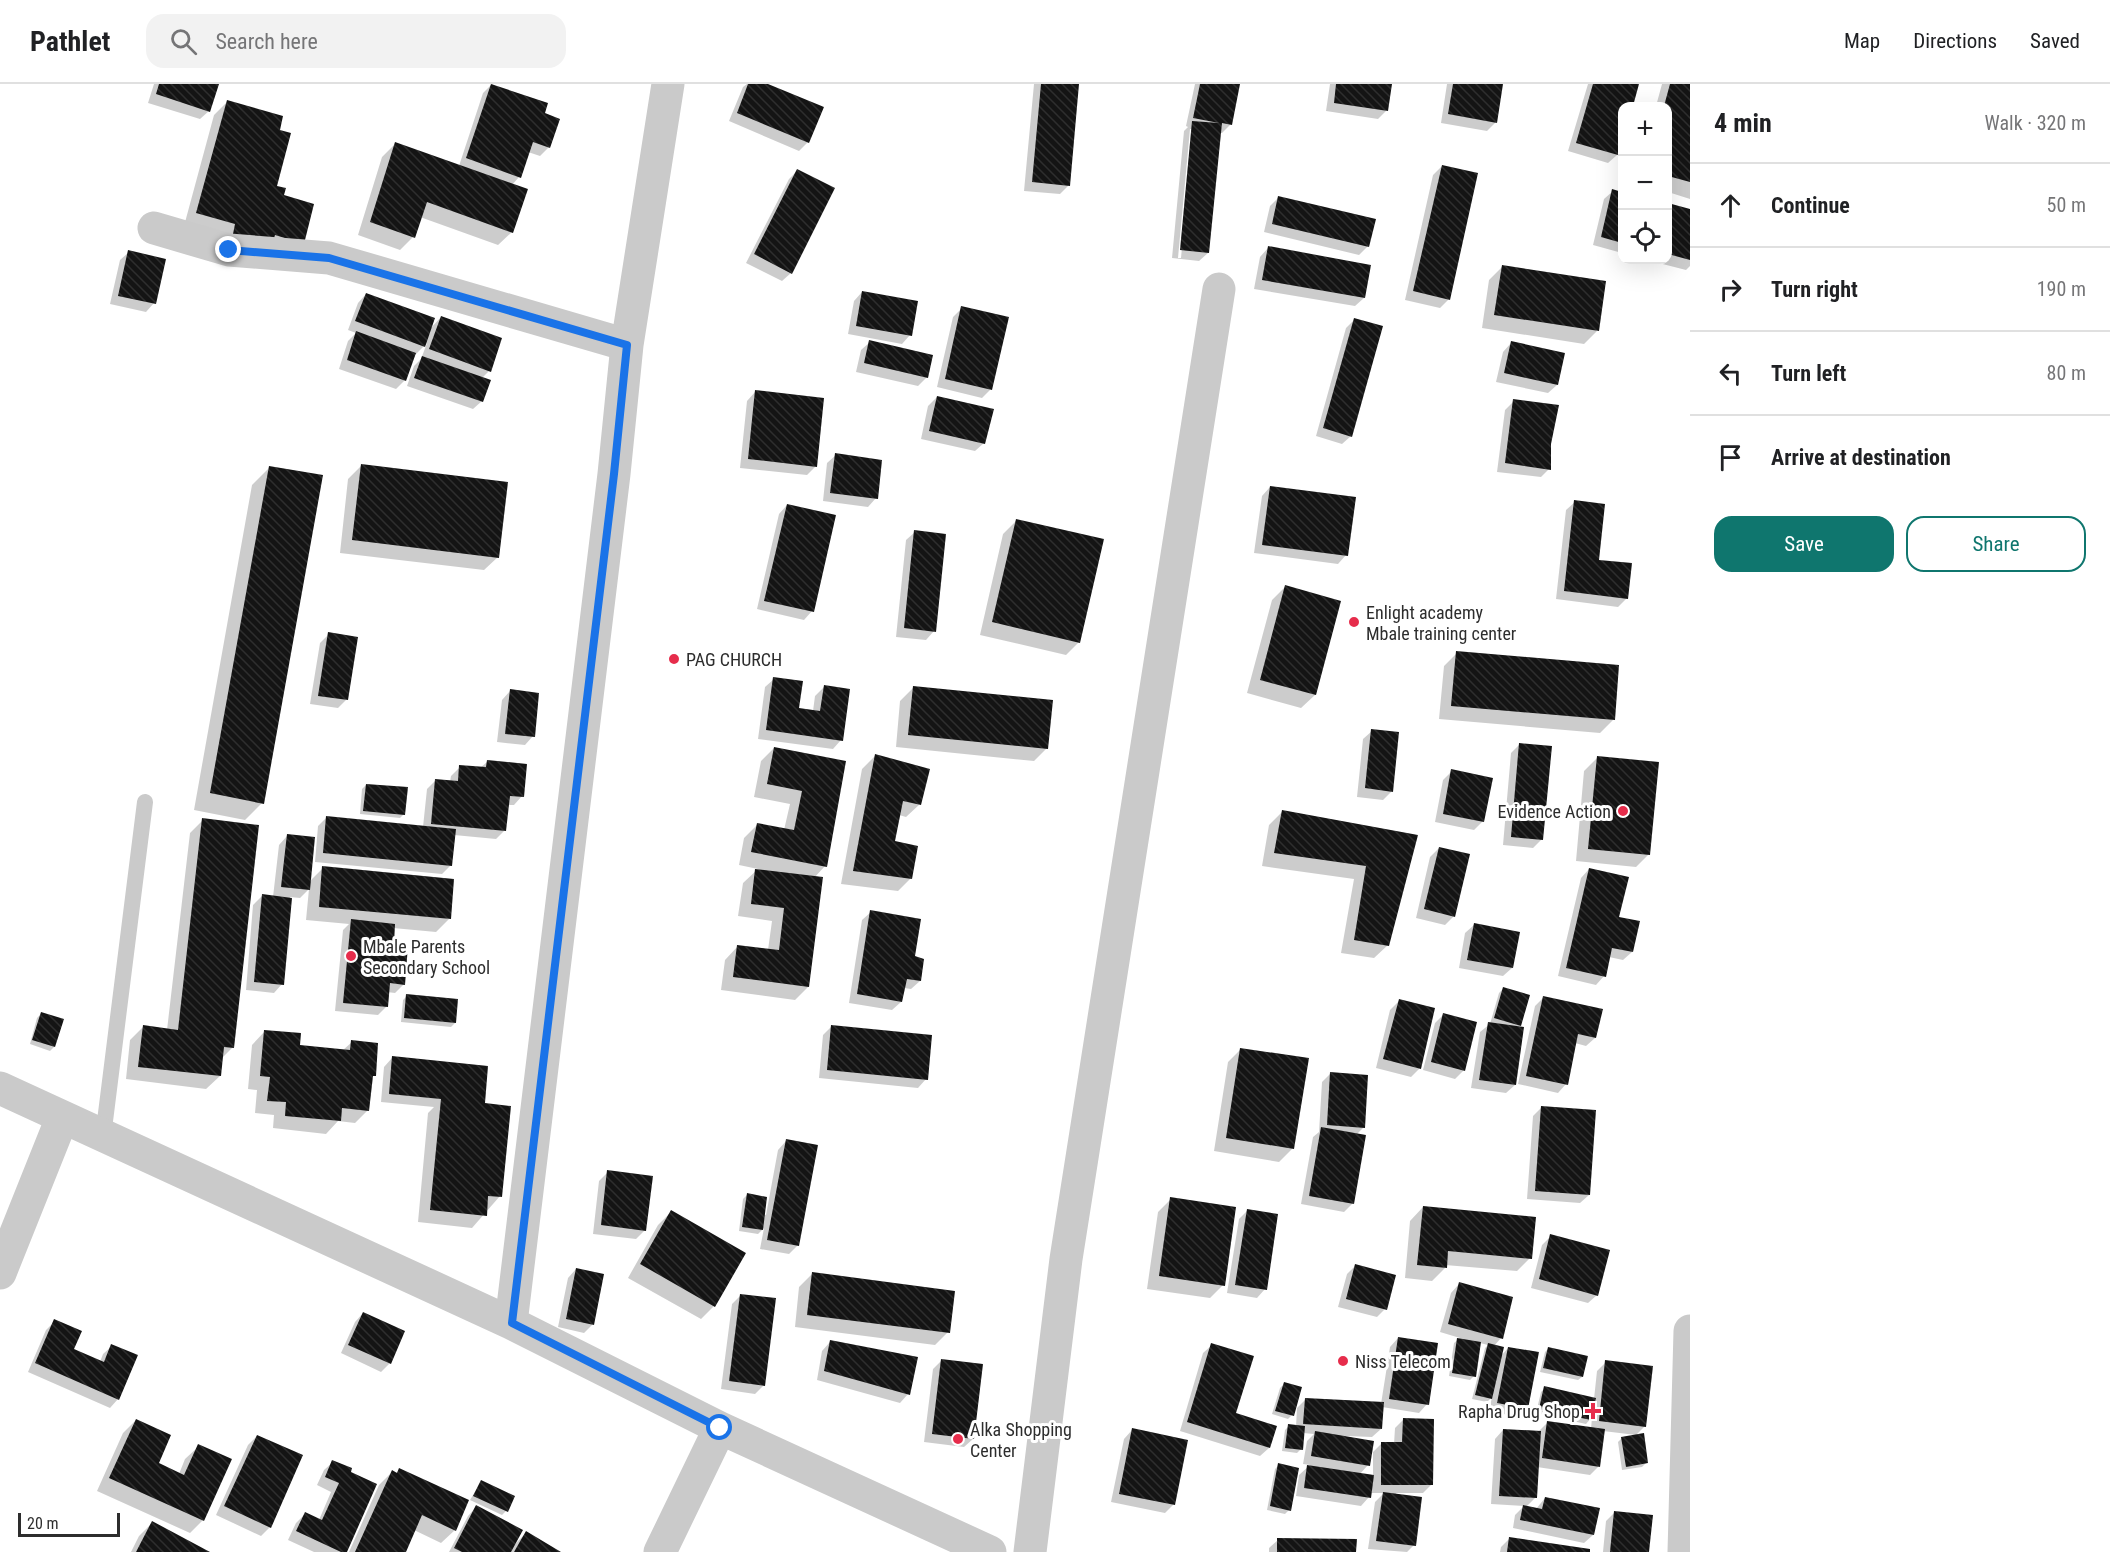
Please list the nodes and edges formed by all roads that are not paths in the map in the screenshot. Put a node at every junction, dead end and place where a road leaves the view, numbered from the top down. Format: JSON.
{"nodes":[{"id":1,"x":668,"y":84,"type":"edge"},
{"id":2,"x":154,"y":228,"type":"dead end"},
{"id":3,"x":1218,"y":289,"type":"dead end"},
{"id":4,"x":627,"y":345,"type":"junction"},
{"id":5,"x":146,"y":802,"type":"dead end"},
{"id":6,"x":0,"y":1088,"type":"edge"},
{"id":7,"x":62,"y":1119,"type":"junction"},
{"id":8,"x":103,"y":1137,"type":"junction"},
{"id":9,"x":0,"y":1273,"type":"edge"},
{"id":10,"x":512,"y":1323,"type":"junction"},
{"id":11,"x":1690,"y":1331,"type":"edge"},
{"id":12,"x":720,"y":1428,"type":"junction"},
{"id":13,"x":660,"y":1552,"type":"edge"},
{"id":14,"x":990,"y":1552,"type":"edge"},
{"id":15,"x":1030,"y":1552,"type":"edge"},
{"id":16,"x":1684,"y":1552,"type":"edge"}],
"edges":[{"from":1,"to":4,"type":"street"},
{"from":2,"to":4,"type":"street"},
{"from":3,"to":15,"type":"street"},
{"from":4,"to":10,"type":"street"},
{"from":5,"to":8,"type":"lane"},
{"from":6,"to":7,"type":"street"},
{"from":7,"to":8,"type":"street"},
{"from":7,"to":9,"type":"street"},
{"from":8,"to":10,"type":"street"},
{"from":10,"to":12,"type":"street"},
{"from":11,"to":16,"type":"street"},
{"from":12,"to":13,"type":"street"},
{"from":12,"to":14,"type":"street"}]}
